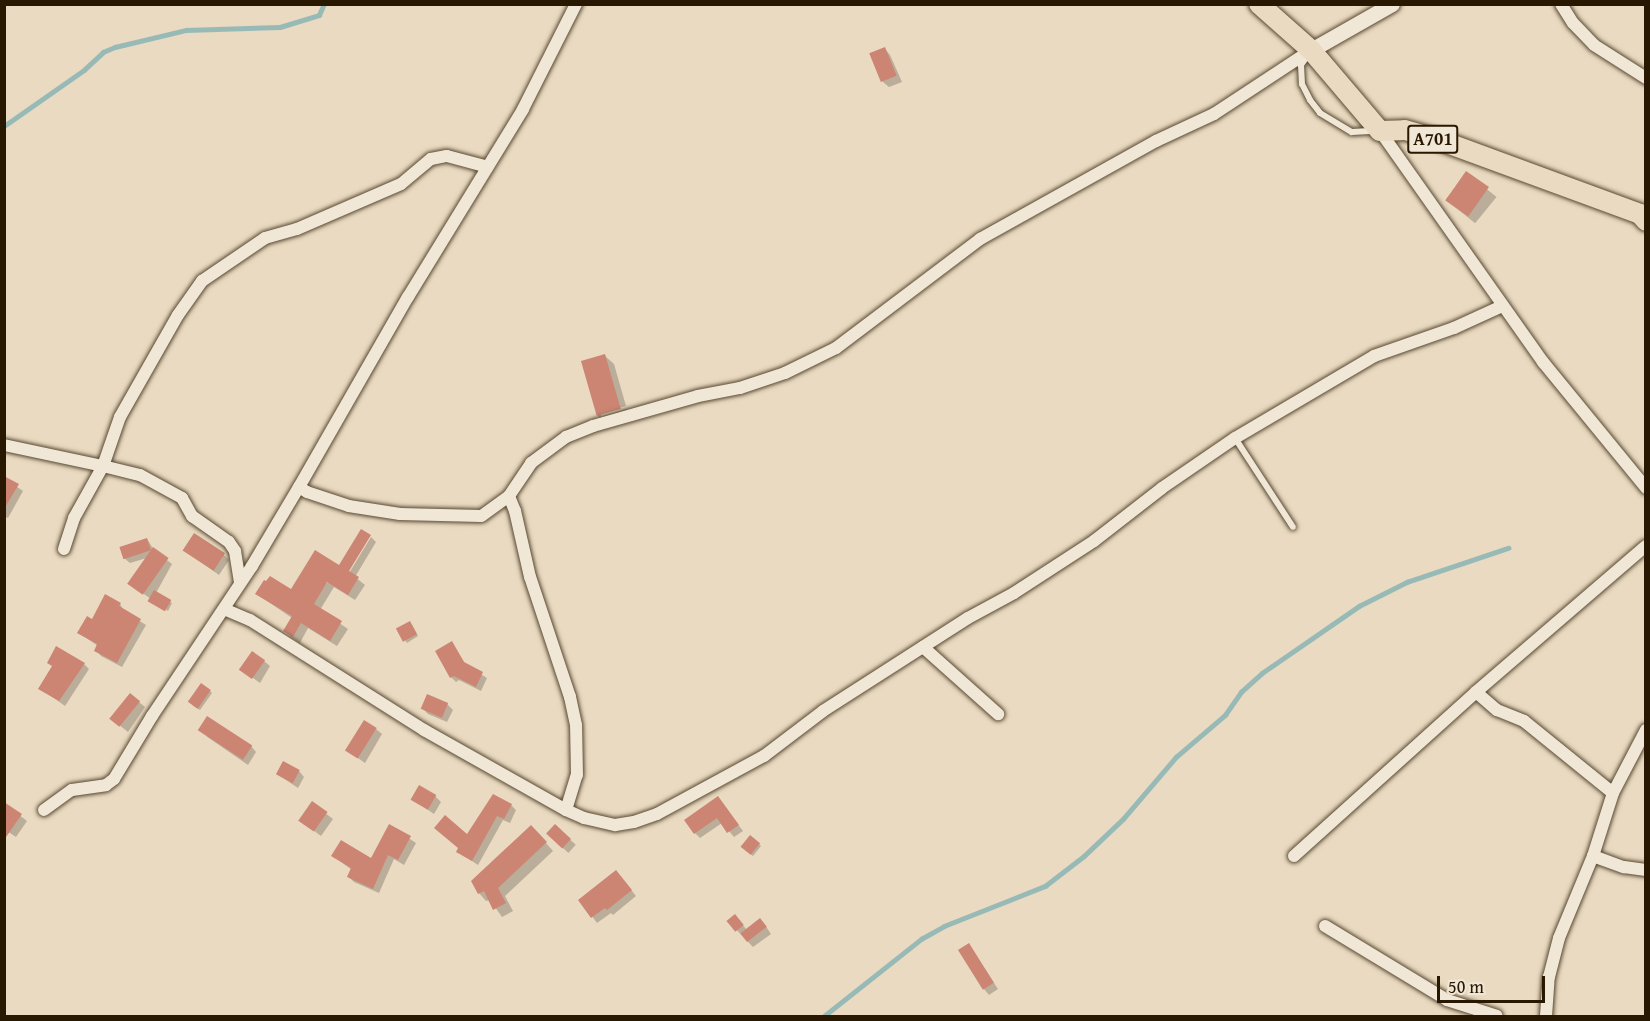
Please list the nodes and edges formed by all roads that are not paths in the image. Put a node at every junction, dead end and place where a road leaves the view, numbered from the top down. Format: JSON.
{"nodes":[{"id":1,"x":576,"y":4,"type":"edge"},
{"id":2,"x":1258,"y":4,"type":"edge"},
{"id":3,"x":1392,"y":4,"type":"edge"},
{"id":4,"x":1561,"y":4,"type":"edge"},
{"id":5,"x":1311,"y":50,"type":"junction"},
{"id":6,"x":1646,"y":78,"type":"edge"},
{"id":7,"x":1380,"y":131,"type":"junction"},
{"id":8,"x":488,"y":167,"type":"junction"},
{"id":9,"x":1644,"y":217,"type":"edge"},
{"id":10,"x":1502,"y":306,"type":"junction"},
{"id":11,"x":1235,"y":438,"type":"junction"},
{"id":12,"x":4,"y":445,"type":"edge"},
{"id":13,"x":103,"y":466,"type":"junction"},
{"id":14,"x":299,"y":487,"type":"junction"},
{"id":15,"x":1646,"y":488,"type":"edge"},
{"id":16,"x":509,"y":495,"type":"junction"},
{"id":17,"x":1293,"y":527,"type":"dead end"},
{"id":18,"x":1646,"y":546,"type":"edge"},
{"id":19,"x":64,"y":549,"type":"dead end"},
{"id":20,"x":240,"y":583,"type":"junction"},
{"id":21,"x":224,"y":609,"type":"junction"},
{"id":22,"x":923,"y":647,"type":"junction"},
{"id":23,"x":1476,"y":692,"type":"junction"},
{"id":24,"x":998,"y":714,"type":"dead end"},
{"id":25,"x":1646,"y":730,"type":"edge"},
{"id":26,"x":1613,"y":793,"type":"junction"},
{"id":27,"x":45,"y":810,"type":"dead end"},
{"id":28,"x":566,"y":810,"type":"junction"},
{"id":29,"x":1294,"y":856,"type":"dead end"},
{"id":30,"x":1593,"y":856,"type":"junction"},
{"id":31,"x":1646,"y":870,"type":"edge"},
{"id":32,"x":1325,"y":926,"type":"dead end"},
{"id":33,"x":1497,"y":1017,"type":"edge"},
{"id":34,"x":1546,"y":1017,"type":"edge"}],
"edges":[{"from":1,"to":8,"type":"street"},
{"from":2,"to":5,"type":"main road","number":"A701"},
{"from":3,"to":5,"type":"street"},
{"from":4,"to":6,"type":"street"},
{"from":5,"to":7,"type":"main road","number":"A701"},
{"from":5,"to":7,"type":"lane"},
{"from":5,"to":16,"type":"street"},
{"from":7,"to":9,"type":"main road","number":"A701"},
{"from":7,"to":10,"type":"street"},
{"from":8,"to":13,"type":"street"},
{"from":8,"to":14,"type":"street"},
{"from":10,"to":11,"type":"street"},
{"from":10,"to":15,"type":"street"},
{"from":11,"to":17,"type":"lane"},
{"from":11,"to":22,"type":"street"},
{"from":12,"to":13,"type":"street"},
{"from":13,"to":19,"type":"street"},
{"from":13,"to":20,"type":"street"},
{"from":14,"to":16,"type":"street"},
{"from":14,"to":20,"type":"street"},
{"from":16,"to":28,"type":"street"},
{"from":18,"to":23,"type":"street"},
{"from":20,"to":21,"type":"street"},
{"from":21,"to":27,"type":"street"},
{"from":21,"to":28,"type":"street"},
{"from":22,"to":24,"type":"street"},
{"from":22,"to":28,"type":"street"},
{"from":23,"to":26,"type":"street"},
{"from":23,"to":29,"type":"street"},
{"from":25,"to":26,"type":"street"},
{"from":26,"to":30,"type":"street"},
{"from":30,"to":31,"type":"street"},
{"from":30,"to":34,"type":"street"},
{"from":32,"to":33,"type":"street"}]}
